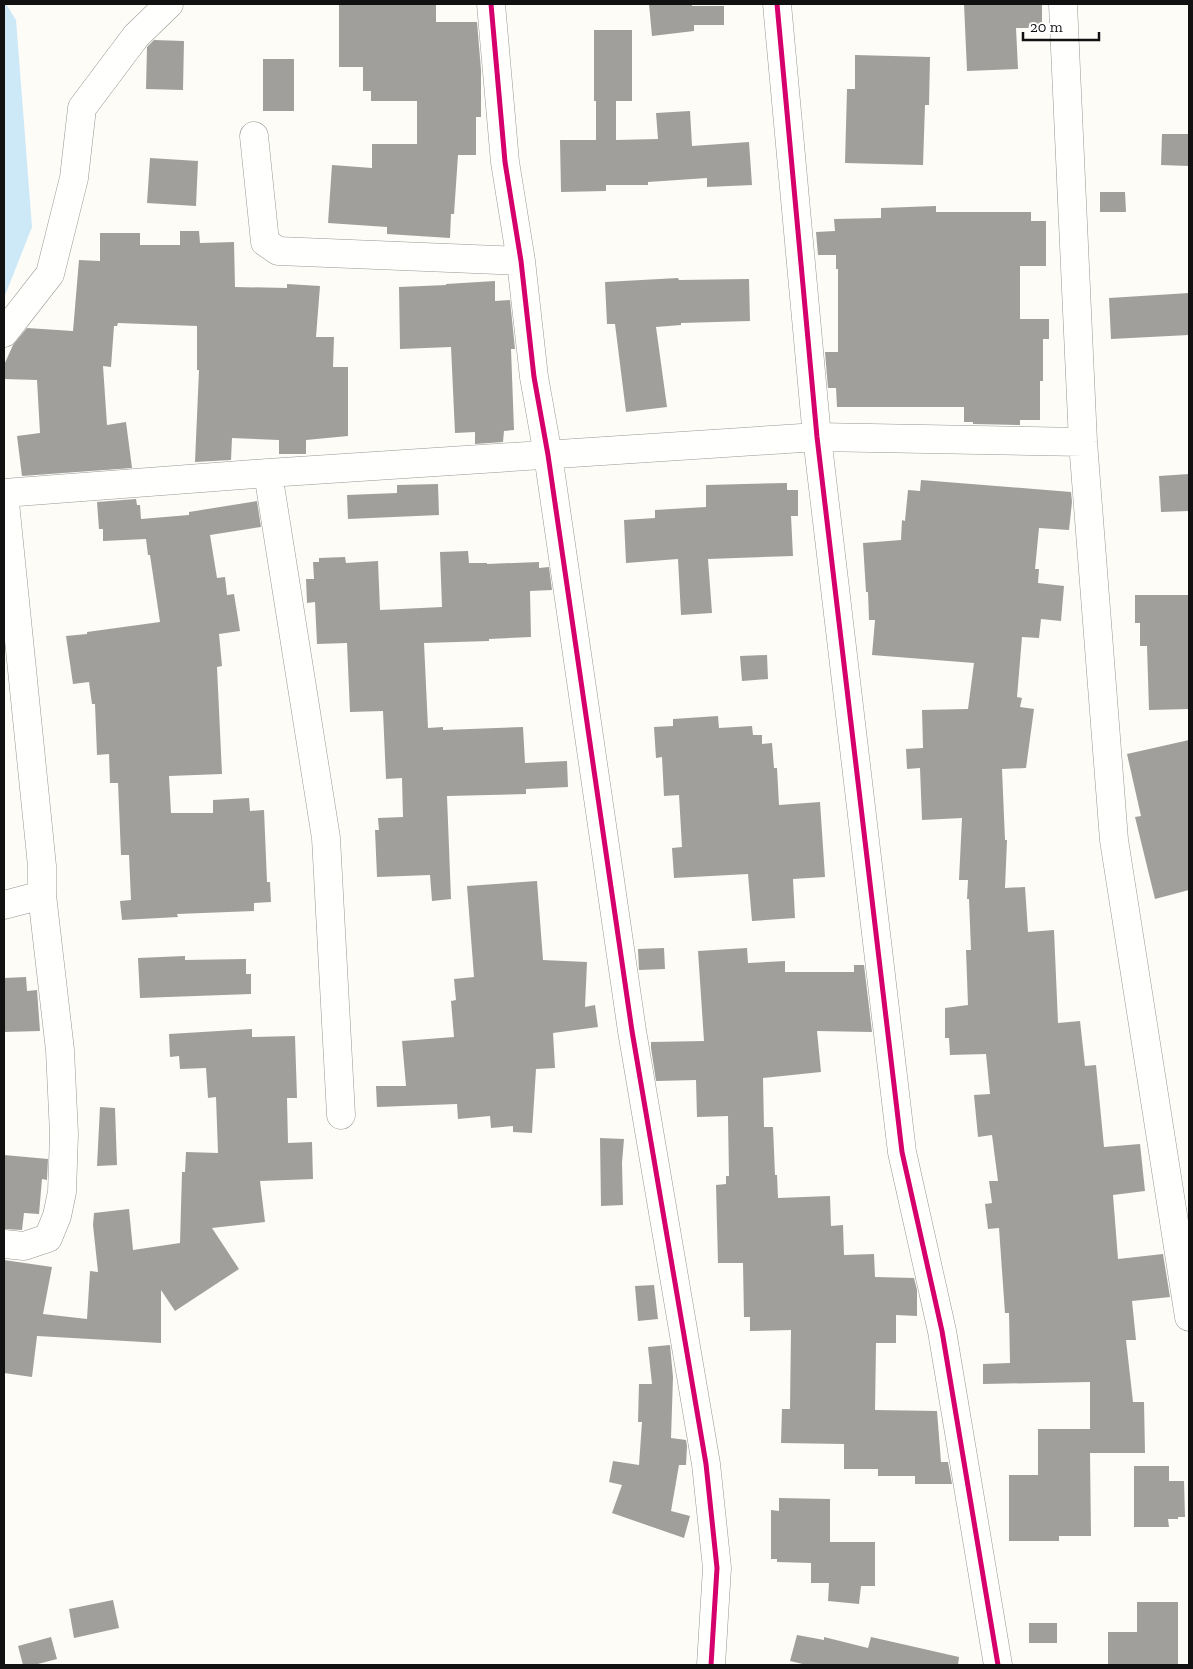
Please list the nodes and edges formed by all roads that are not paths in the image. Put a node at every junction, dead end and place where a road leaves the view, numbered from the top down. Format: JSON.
{"nodes":[{"id":1,"x":169,"y":4,"type":"edge"},
{"id":2,"x":491,"y":4,"type":"edge"},
{"id":3,"x":777,"y":4,"type":"edge"},
{"id":4,"x":1062,"y":4,"type":"edge"},
{"id":5,"x":254,"y":136,"type":"dead end"},
{"id":6,"x":521,"y":261,"type":"junction"},
{"id":7,"x":4,"y":333,"type":"edge"},
{"id":8,"x":817,"y":437,"type":"junction"},
{"id":9,"x":1083,"y":442,"type":"junction"},
{"id":10,"x":548,"y":455,"type":"junction"},
{"id":11,"x":268,"y":473,"type":"junction"},
{"id":12,"x":4,"y":493,"type":"edge"},
{"id":13,"x":14,"y":695,"type":"edge"},
{"id":14,"x":42,"y":895,"type":"junction"},
{"id":15,"x":4,"y":905,"type":"edge"},
{"id":16,"x":341,"y":1115,"type":"dead end"},
{"id":17,"x":4,"y":1244,"type":"edge"},
{"id":18,"x":1189,"y":1317,"type":"edge"},
{"id":19,"x":711,"y":1665,"type":"edge"},
{"id":20,"x":998,"y":1665,"type":"edge"}],
"edges":[{"from":1,"to":7,"type":"street"},
{"from":2,"to":6,"type":"street"},
{"from":3,"to":8,"type":"street"},
{"from":4,"to":9,"type":"street"},
{"from":5,"to":6,"type":"street"},
{"from":6,"to":10,"type":"street"},
{"from":8,"to":9,"type":"street"},
{"from":8,"to":10,"type":"street"},
{"from":8,"to":20,"type":"street"},
{"from":9,"to":18,"type":"street"},
{"from":10,"to":11,"type":"street"},
{"from":10,"to":19,"type":"street"},
{"from":11,"to":12,"type":"street"},
{"from":11,"to":16,"type":"street"},
{"from":12,"to":13,"type":"street"},
{"from":13,"to":14,"type":"street"},
{"from":14,"to":15,"type":"street"},
{"from":14,"to":17,"type":"street"}]}
